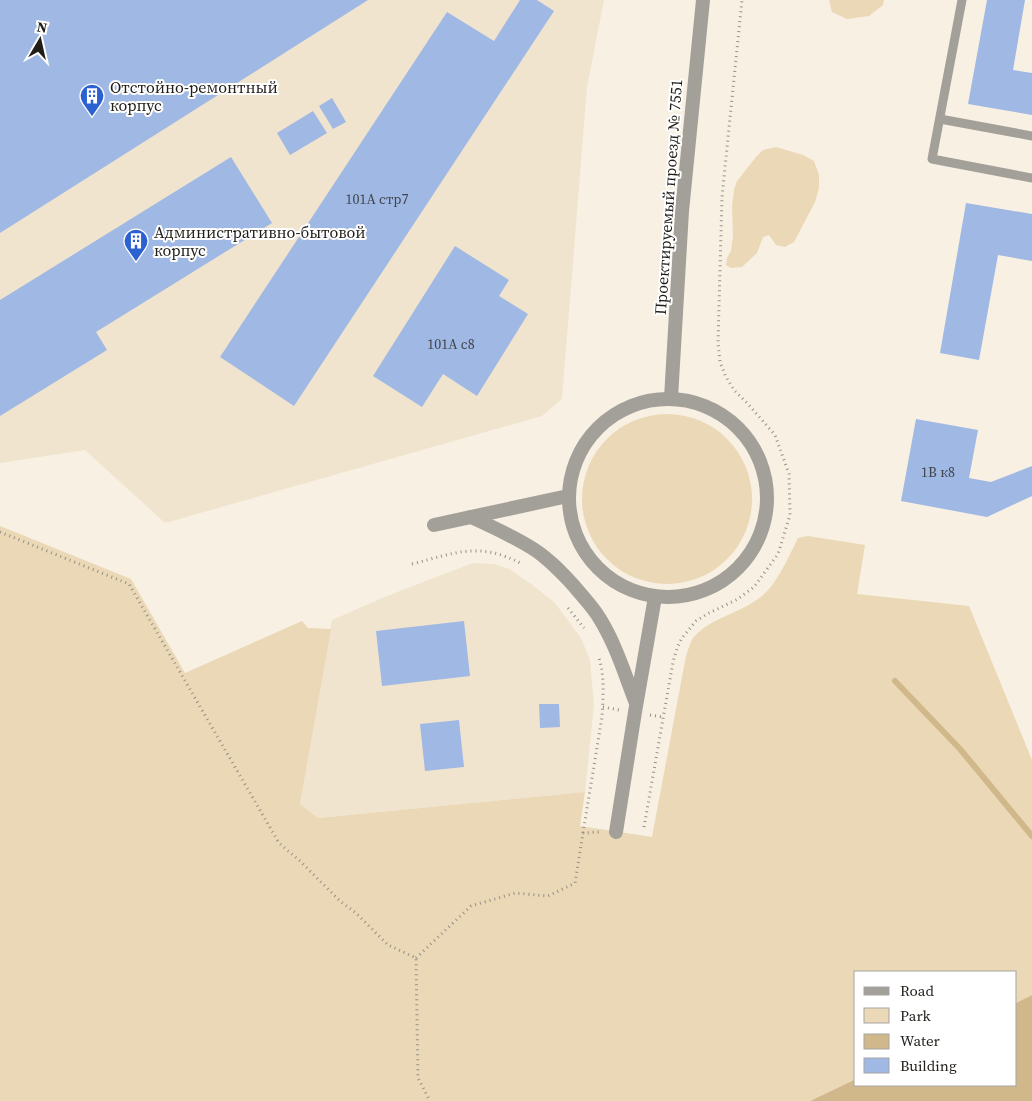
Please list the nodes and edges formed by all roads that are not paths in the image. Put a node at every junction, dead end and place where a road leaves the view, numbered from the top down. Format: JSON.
{"nodes":[{"id":1,"x":703,"y":0,"type":"edge"},
{"id":2,"x":962,"y":0,"type":"edge"},
{"id":3,"x":940,"y":118,"type":"junction"},
{"id":4,"x":1032,"y":136,"type":"edge"},
{"id":5,"x":1032,"y":178,"type":"edge"},
{"id":6,"x":671,"y":398,"type":"junction"},
{"id":7,"x":568,"y":496,"type":"junction"},
{"id":8,"x":471,"y":517,"type":"junction"},
{"id":9,"x":434,"y":525,"type":"dead end"},
{"id":10,"x":656,"y":597,"type":"junction"},
{"id":11,"x":636,"y":703,"type":"junction"},
{"id":12,"x":616,"y":832,"type":"road end"}],
"edges":[{"from":1,"to":6,"type":"street","name":"Проектируемый проезд № 7551"},
{"from":2,"to":3,"type":"lane"},
{"from":3,"to":4,"type":"lane"},
{"from":3,"to":5,"type":"lane"},
{"from":6,"to":7,"type":"street"},
{"from":6,"to":10,"type":"street"},
{"from":7,"to":8,"type":"street"},
{"from":7,"to":10,"type":"street"},
{"from":8,"to":9,"type":"street"},
{"from":8,"to":11,"type":"street"},
{"from":10,"to":11,"type":"street"},
{"from":11,"to":12,"type":"street"}]}
